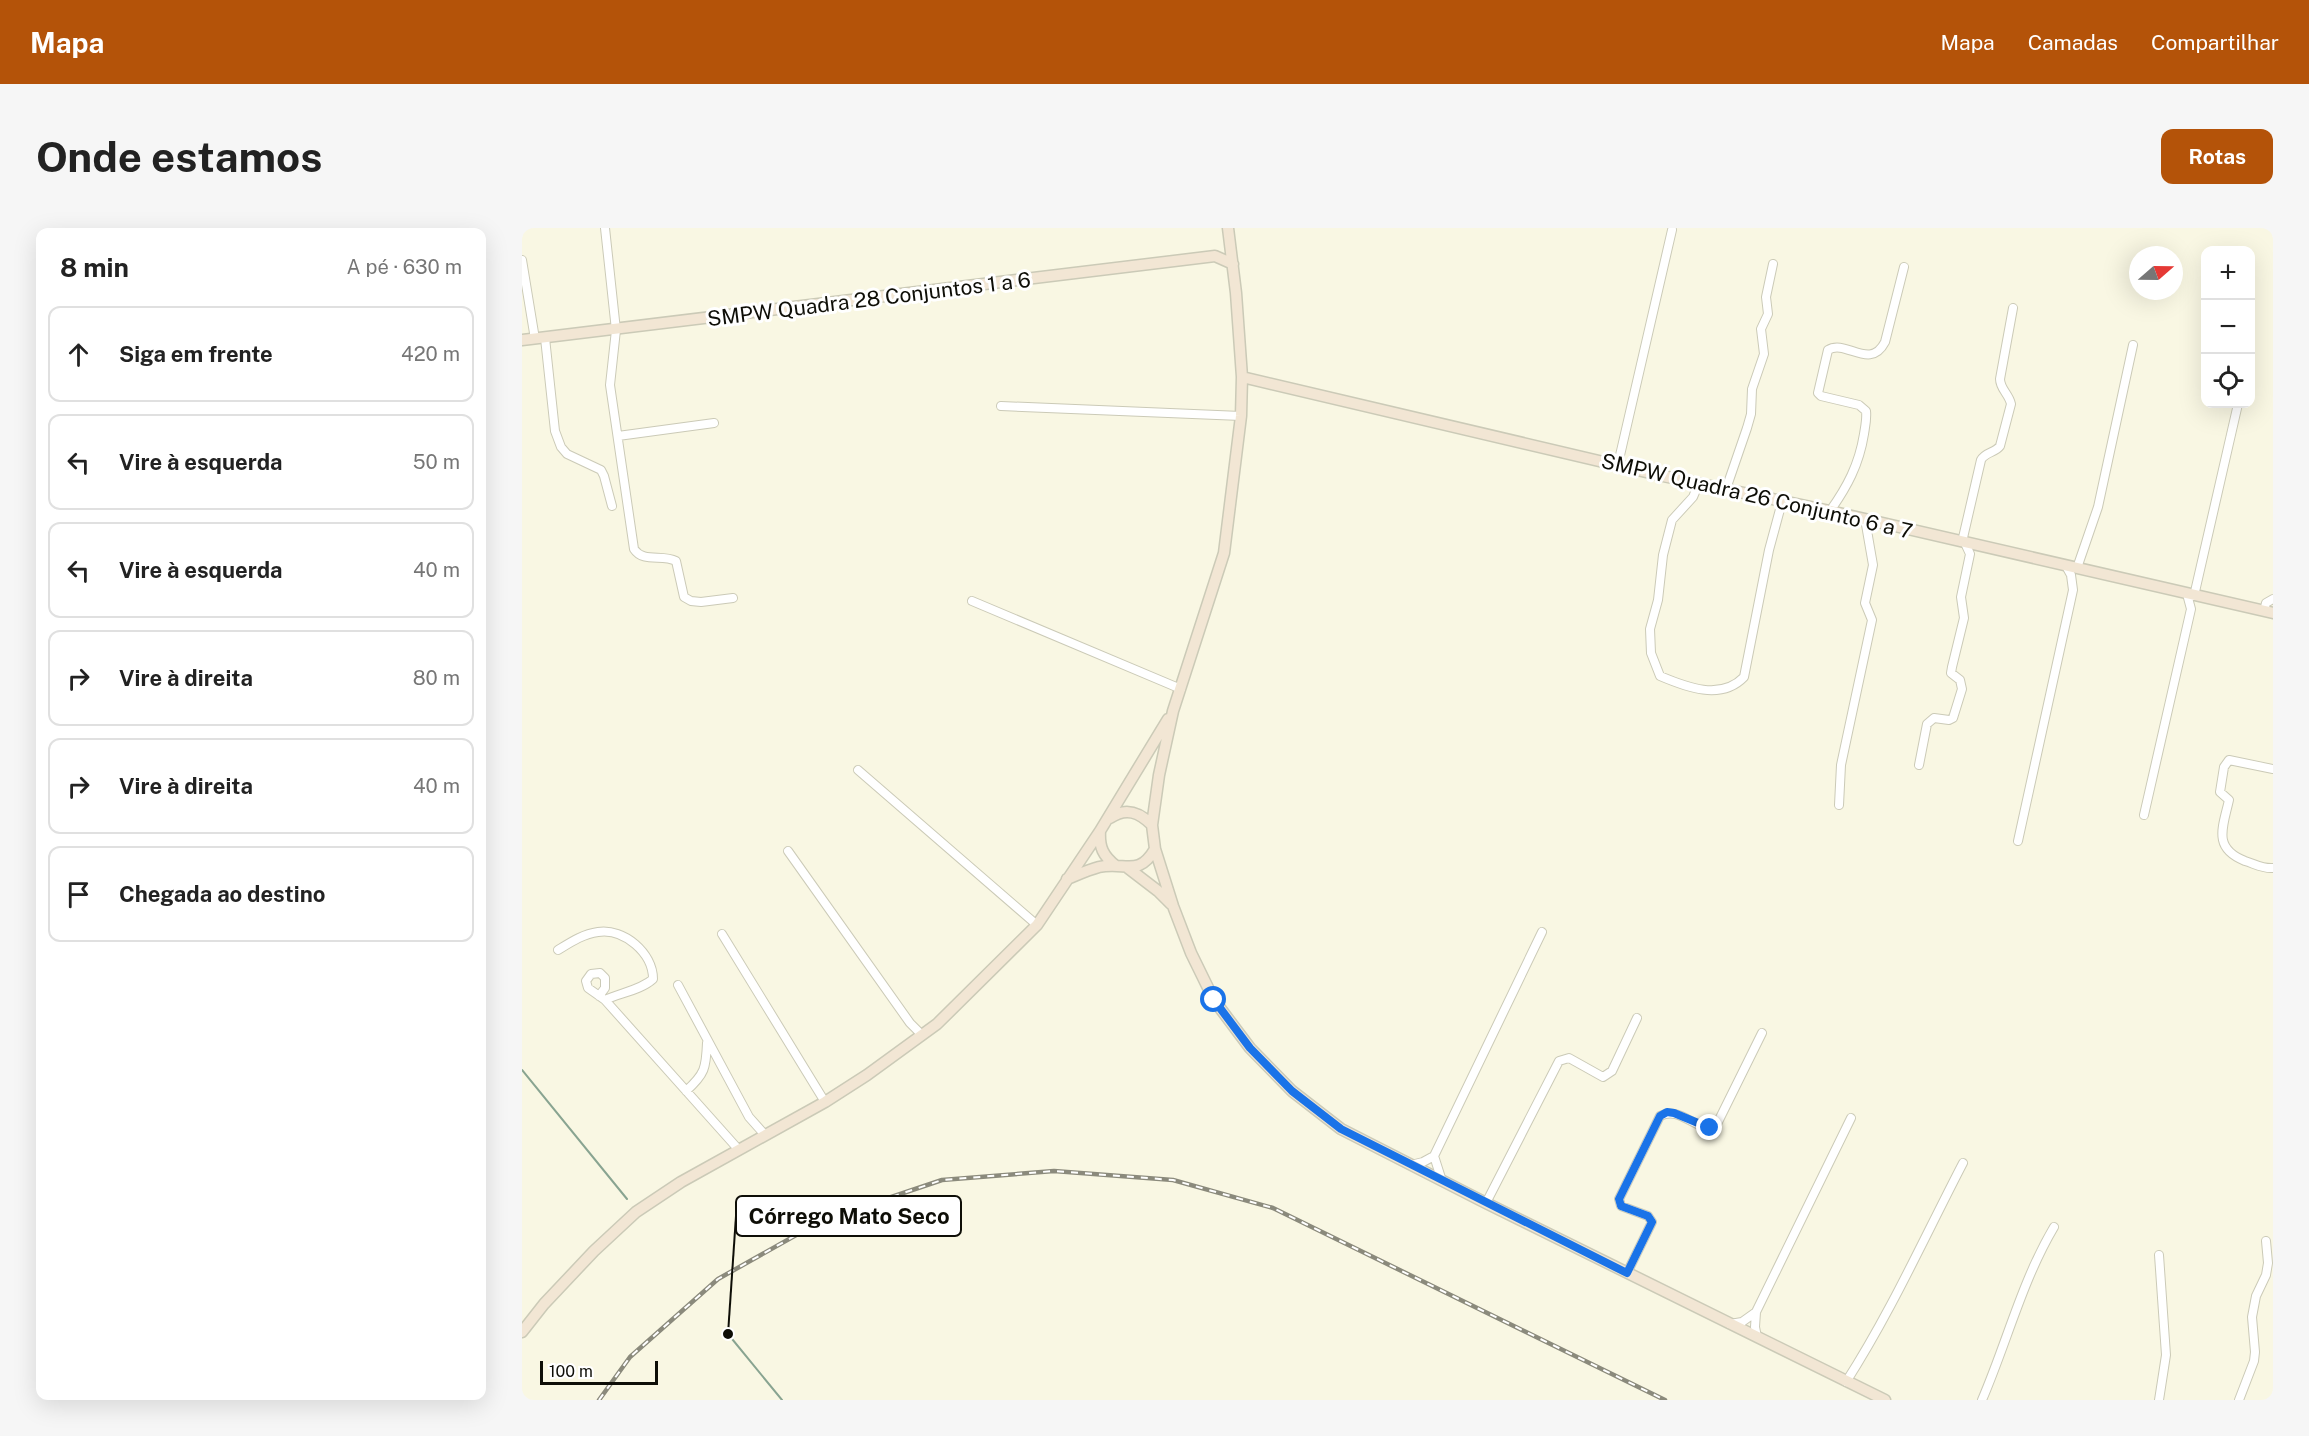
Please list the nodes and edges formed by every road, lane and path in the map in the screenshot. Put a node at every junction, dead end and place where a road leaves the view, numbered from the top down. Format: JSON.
{"nodes":[{"id":1,"x":604,"y":228,"type":"edge"},
{"id":2,"x":1228,"y":228,"type":"edge"},
{"id":3,"x":1672,"y":230,"type":"dead end"},
{"id":4,"x":1230,"y":241,"type":"junction"},
{"id":5,"x":1215,"y":256,"type":"junction"},
{"id":6,"x":522,"y":260,"type":"edge"},
{"id":7,"x":1233,"y":264,"type":"junction"},
{"id":8,"x":1773,"y":264,"type":"dead end"},
{"id":9,"x":1904,"y":267,"type":"dead end"},
{"id":10,"x":2013,"y":308,"type":"dead end"},
{"id":11,"x":616,"y":330,"type":"junction"},
{"id":12,"x":540,"y":339,"type":"junction"},
{"id":13,"x":522,"y":340,"type":"edge"},
{"id":14,"x":2133,"y":345,"type":"dead end"},
{"id":15,"x":1242,"y":377,"type":"junction"},
{"id":16,"x":1001,"y":406,"type":"dead end"},
{"id":17,"x":2237,"y":408,"type":"edge"},
{"id":18,"x":1241,"y":416,"type":"junction"},
{"id":19,"x":714,"y":423,"type":"dead end"},
{"id":20,"x":618,"y":436,"type":"junction"},
{"id":21,"x":1618,"y":464,"type":"junction"},
{"id":22,"x":1699,"y":483,"type":"junction"},
{"id":23,"x":1726,"y":489,"type":"junction"},
{"id":24,"x":1782,"y":502,"type":"junction"},
{"id":25,"x":612,"y":506,"type":"dead end"},
{"id":26,"x":1830,"y":512,"type":"junction"},
{"id":27,"x":1864,"y":519,"type":"junction"},
{"id":28,"x":1964,"y":542,"type":"junction"},
{"id":29,"x":1979,"y":546,"type":"junction"},
{"id":30,"x":1970,"y":554,"type":"junction"},
{"id":31,"x":2071,"y":567,"type":"junction"},
{"id":32,"x":2194,"y":596,"type":"junction"},
{"id":33,"x":733,"y":598,"type":"dead end"},
{"id":34,"x":2273,"y":599,"type":"edge"},
{"id":35,"x":972,"y":601,"type":"dead end"},
{"id":36,"x":2190,"y":609,"type":"junction"},
{"id":37,"x":2268,"y":612,"type":"edge"},
{"id":38,"x":1181,"y":689,"type":"junction"},
{"id":39,"x":1173,"y":711,"type":"junction"},
{"id":40,"x":1919,"y":765,"type":"dead end"},
{"id":41,"x":2273,"y":769,"type":"edge"},
{"id":42,"x":858,"y":770,"type":"dead end"},
{"id":43,"x":1839,"y":805,"type":"dead end"},
{"id":44,"x":2144,"y":815,"type":"dead end"},
{"id":45,"x":1107,"y":820,"type":"junction"},
{"id":46,"x":1152,"y":825,"type":"junction"},
{"id":47,"x":1100,"y":831,"type":"junction"},
{"id":48,"x":2018,"y":841,"type":"dead end"},
{"id":49,"x":1155,"y":849,"type":"junction"},
{"id":50,"x":788,"y":851,"type":"dead end"},
{"id":51,"x":1116,"y":866,"type":"junction"},
{"id":52,"x":1128,"y":868,"type":"junction"},
{"id":53,"x":2273,"y":868,"type":"edge"},
{"id":54,"x":1067,"y":879,"type":"junction"},
{"id":55,"x":1173,"y":906,"type":"junction"},
{"id":56,"x":1037,"y":925,"type":"junction"},
{"id":57,"x":1542,"y":932,"type":"dead end"},
{"id":58,"x":722,"y":934,"type":"dead end"},
{"id":59,"x":558,"y":950,"type":"dead end"},
{"id":60,"x":678,"y":985,"type":"dead end"},
{"id":61,"x":1637,"y":1018,"type":"dead end"},
{"id":62,"x":1762,"y":1033,"type":"dead end"},
{"id":63,"x":922,"y":1035,"type":"junction"},
{"id":64,"x":707,"y":1041,"type":"junction"},
{"id":65,"x":686,"y":1091,"type":"junction"},
{"id":66,"x":825,"y":1102,"type":"junction"},
{"id":67,"x":1851,"y":1118,"type":"dead end"},
{"id":68,"x":765,"y":1135,"type":"junction"},
{"id":69,"x":739,"y":1150,"type":"junction"},
{"id":70,"x":1434,"y":1156,"type":"junction"},
{"id":71,"x":1963,"y":1163,"type":"dead end"},
{"id":72,"x":1411,"y":1165,"type":"junction"},
{"id":73,"x":1442,"y":1181,"type":"junction"},
{"id":74,"x":1486,"y":1203,"type":"junction"},
{"id":75,"x":2054,"y":1227,"type":"dead end"},
{"id":76,"x":2266,"y":1241,"type":"dead end"},
{"id":77,"x":2159,"y":1255,"type":"dead end"},
{"id":78,"x":1627,"y":1273,"type":"junction"},
{"id":79,"x":1756,"y":1312,"type":"junction"},
{"id":80,"x":1730,"y":1324,"type":"junction"},
{"id":81,"x":522,"y":1332,"type":"edge"},
{"id":82,"x":1757,"y":1337,"type":"junction"},
{"id":83,"x":1846,"y":1382,"type":"junction"},
{"id":84,"x":1885,"y":1400,"type":"edge"},
{"id":85,"x":1982,"y":1400,"type":"edge"},
{"id":86,"x":2159,"y":1400,"type":"edge"},
{"id":87,"x":2239,"y":1400,"type":"edge"}],
"edges":[{"from":1,"to":11,"type":"street"},
{"from":2,"to":4,"type":"street"},
{"from":3,"to":21,"type":"street"},
{"from":4,"to":5,"type":"street"},
{"from":4,"to":7,"type":"street"},
{"from":5,"to":7,"type":"street"},
{"from":5,"to":11,"type":"street","name":"SMPW Quadra 28 Conjuntos 1 a 6"},
{"from":6,"to":12,"type":"street"},
{"from":7,"to":15,"type":"street"},
{"from":8,"to":23,"type":"street"},
{"from":9,"to":26,"type":"street"},
{"from":10,"to":28,"type":"street"},
{"from":11,"to":12,"type":"street","name":"SMPW Quadra 28 Conjuntos 1 a 6"},
{"from":11,"to":20,"type":"street"},
{"from":12,"to":13,"type":"street","name":"SMPW Quadra 28 Conjuntos 1 a 6"},
{"from":12,"to":25,"type":"street"},
{"from":14,"to":31,"type":"street"},
{"from":15,"to":18,"type":"street"},
{"from":15,"to":21,"type":"street","name":"SMPW Quadra 26 Conjunto 6 a 7"},
{"from":16,"to":18,"type":"street"},
{"from":17,"to":32,"type":"street"},
{"from":18,"to":38,"type":"street"},
{"from":19,"to":20,"type":"street"},
{"from":20,"to":33,"type":"street"},
{"from":21,"to":22,"type":"street","name":"SMPW Quadra 26 Conjunto 6 a 7"},
{"from":22,"to":23,"type":"street","name":"SMPW Quadra 26 Conjunto 6 a 7"},
{"from":22,"to":24,"type":"street"},
{"from":23,"to":24,"type":"street","name":"SMPW Quadra 26 Conjunto 6 a 7"},
{"from":24,"to":26,"type":"street","name":"SMPW Quadra 26 Conjunto 6 a 7"},
{"from":26,"to":27,"type":"street","name":"SMPW Quadra 26 Conjunto 6 a 7"},
{"from":27,"to":28,"type":"street","name":"SMPW Quadra 26 Conjunto 6 a 7"},
{"from":27,"to":43,"type":"street"},
{"from":28,"to":29,"type":"street","name":"SMPW Quadra 26 Conjunto 6 a 7"},
{"from":28,"to":30,"type":"street"},
{"from":29,"to":30,"type":"street"},
{"from":29,"to":31,"type":"street","name":"SMPW Quadra 26 Conjunto 6 a 7"},
{"from":30,"to":40,"type":"street"},
{"from":31,"to":32,"type":"street","name":"SMPW Quadra 26 Conjunto 6 a 7"},
{"from":31,"to":48,"type":"street"},
{"from":32,"to":36,"type":"street"},
{"from":32,"to":36,"type":"street"},
{"from":32,"to":37,"type":"street","name":"SMPW Quadra 26 Conjunto 6 a 7"},
{"from":34,"to":37,"type":"street"},
{"from":35,"to":38,"type":"street"},
{"from":36,"to":44,"type":"street"},
{"from":38,"to":39,"type":"street"},
{"from":39,"to":45,"type":"street"},
{"from":39,"to":46,"type":"street"},
{"from":41,"to":53,"type":"street"},
{"from":42,"to":56,"type":"street"},
{"from":45,"to":46,"type":"street"},
{"from":45,"to":47,"type":"street"},
{"from":46,"to":49,"type":"street"},
{"from":47,"to":51,"type":"street"},
{"from":47,"to":54,"type":"street"},
{"from":49,"to":52,"type":"street"},
{"from":49,"to":55,"type":"street"},
{"from":50,"to":63,"type":"street"},
{"from":51,"to":52,"type":"street"},
{"from":51,"to":54,"type":"street"},
{"from":52,"to":55,"type":"street"},
{"from":54,"to":56,"type":"street"},
{"from":55,"to":72,"type":"street"},
{"from":56,"to":63,"type":"street"},
{"from":57,"to":70,"type":"street"},
{"from":58,"to":66,"type":"street"},
{"from":59,"to":65,"type":"street"},
{"from":60,"to":64,"type":"street"},
{"from":61,"to":74,"type":"street"},
{"from":62,"to":78,"type":"street"},
{"from":63,"to":66,"type":"street"},
{"from":64,"to":65,"type":"street"},
{"from":64,"to":68,"type":"street"},
{"from":65,"to":69,"type":"street"},
{"from":66,"to":68,"type":"street"},
{"from":67,"to":79,"type":"street"},
{"from":68,"to":69,"type":"street"},
{"from":69,"to":81,"type":"street"},
{"from":70,"to":72,"type":"street"},
{"from":70,"to":73,"type":"street"},
{"from":71,"to":83,"type":"street"},
{"from":72,"to":73,"type":"street"},
{"from":73,"to":74,"type":"street"},
{"from":74,"to":78,"type":"street"},
{"from":75,"to":85,"type":"street"},
{"from":76,"to":87,"type":"street"},
{"from":77,"to":86,"type":"street"},
{"from":78,"to":80,"type":"street"},
{"from":79,"to":80,"type":"street"},
{"from":79,"to":82,"type":"street"},
{"from":80,"to":82,"type":"street"},
{"from":82,"to":83,"type":"street"},
{"from":83,"to":84,"type":"street"}]}
